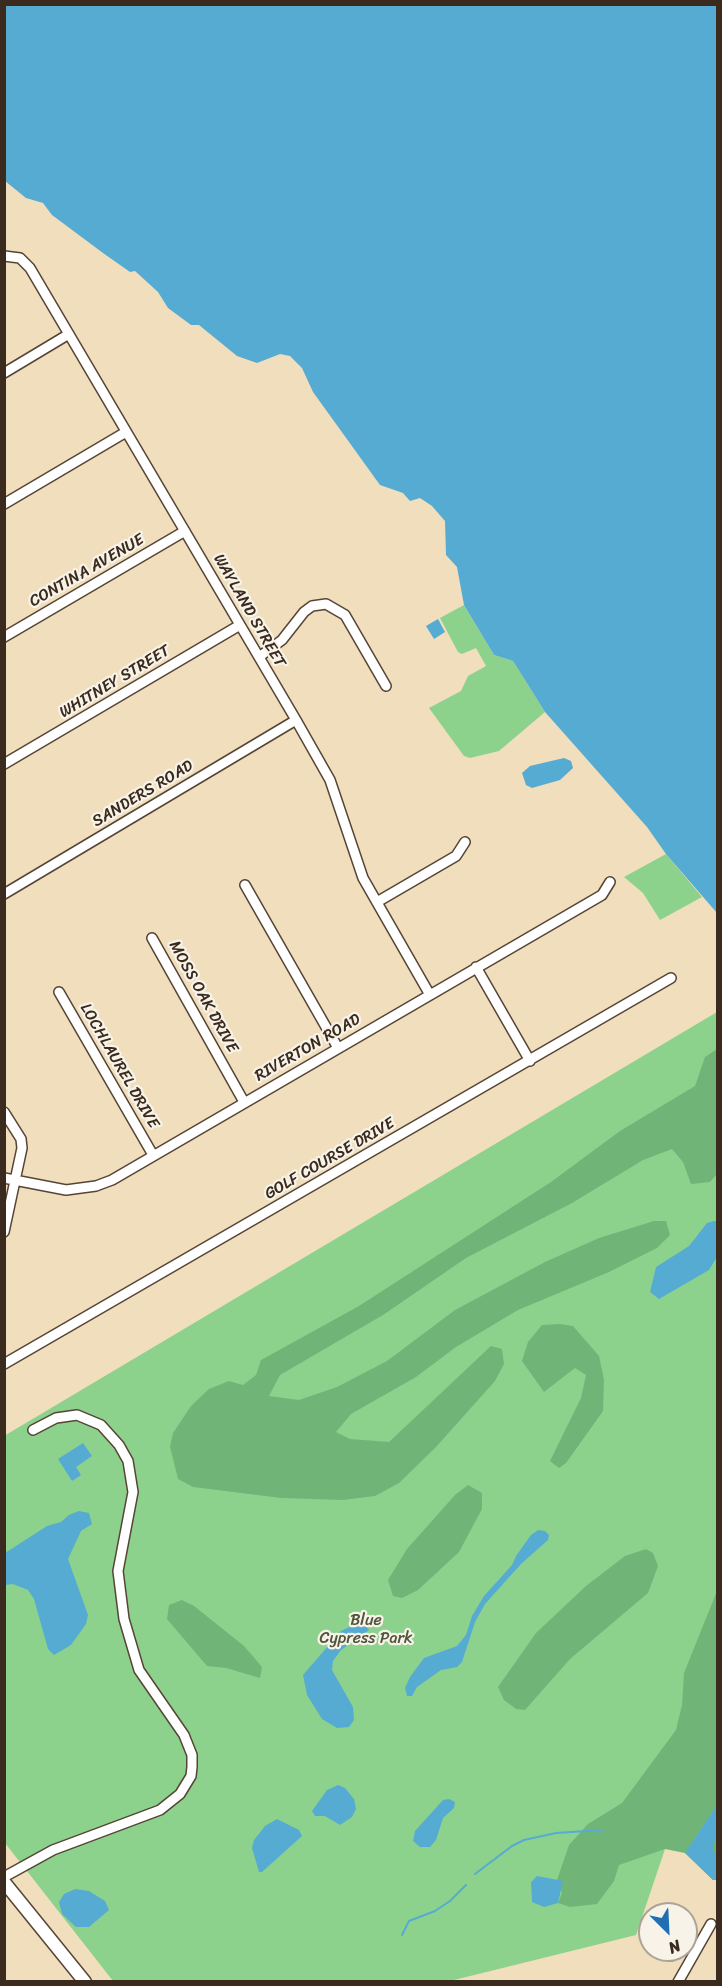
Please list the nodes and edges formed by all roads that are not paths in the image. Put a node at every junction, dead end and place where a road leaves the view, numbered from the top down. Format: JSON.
{"nodes":[{"id":1,"x":4,"y":256,"type":"edge"},
{"id":2,"x":69,"y":334,"type":"junction"},
{"id":3,"x":4,"y":373,"type":"edge"},
{"id":4,"x":126,"y":432,"type":"junction"},
{"id":5,"x":4,"y":504,"type":"edge"},
{"id":6,"x":184,"y":531,"type":"junction"},
{"id":7,"x":240,"y":626,"type":"junction"},
{"id":8,"x":4,"y":638,"type":"edge"},
{"id":9,"x":259,"y":657,"type":"junction"},
{"id":10,"x":386,"y":686,"type":"dead end"},
{"id":11,"x":296,"y":720,"type":"junction"},
{"id":12,"x":4,"y":764,"type":"edge"},
{"id":13,"x":465,"y":842,"type":"dead end"},
{"id":14,"x":610,"y":882,"type":"dead end"},
{"id":15,"x":245,"y":885,"type":"dead end"},
{"id":16,"x":4,"y":894,"type":"edge"},
{"id":17,"x":377,"y":902,"type":"junction"},
{"id":18,"x":152,"y":938,"type":"dead end"},
{"id":19,"x":476,"y":968,"type":"junction"},
{"id":20,"x":671,"y":978,"type":"dead end"},
{"id":21,"x":59,"y":992,"type":"dead end"},
{"id":22,"x":430,"y":995,"type":"junction"},
{"id":23,"x":338,"y":1048,"type":"junction"},
{"id":24,"x":530,"y":1061,"type":"junction"},
{"id":25,"x":244,"y":1102,"type":"junction"},
{"id":26,"x":4,"y":1112,"type":"edge"},
{"id":27,"x":153,"y":1155,"type":"junction"},
{"id":28,"x":4,"y":1178,"type":"edge"},
{"id":29,"x":17,"y":1180,"type":"junction"},
{"id":30,"x":4,"y":1232,"type":"edge"},
{"id":31,"x":4,"y":1364,"type":"edge"},
{"id":32,"x":33,"y":1430,"type":"dead end"},
{"id":33,"x":4,"y":1877,"type":"edge"},
{"id":34,"x":4,"y":1882,"type":"edge"},
{"id":35,"x":711,"y":1924,"type":"dead end"},
{"id":36,"x":86,"y":1982,"type":"edge"},
{"id":37,"x":678,"y":1982,"type":"edge"}],
"edges":[{"from":1,"to":2,"type":"street","name":"WAYLAND STREET"},
{"from":2,"to":3,"type":"street"},
{"from":2,"to":4,"type":"street","name":"WAYLAND STREET"},
{"from":4,"to":5,"type":"street"},
{"from":4,"to":6,"type":"street","name":"WAYLAND STREET"},
{"from":6,"to":7,"type":"street","name":"WAYLAND STREET"},
{"from":6,"to":8,"type":"street","name":"CONTINA AVENUE"},
{"from":7,"to":9,"type":"street","name":"WAYLAND STREET"},
{"from":7,"to":12,"type":"street","name":"WHITNEY STREET"},
{"from":9,"to":10,"type":"street"},
{"from":9,"to":11,"type":"street","name":"WAYLAND STREET"},
{"from":11,"to":16,"type":"street","name":"SANDERS ROAD"},
{"from":11,"to":17,"type":"street","name":"WAYLAND STREET"},
{"from":13,"to":17,"type":"street"},
{"from":14,"to":19,"type":"street","name":"RIVERTON ROAD"},
{"from":15,"to":23,"type":"street"},
{"from":17,"to":22,"type":"street","name":"WAYLAND STREET"},
{"from":18,"to":25,"type":"street","name":"MOSS OAK DRIVE"},
{"from":19,"to":22,"type":"street","name":"RIVERTON ROAD"},
{"from":19,"to":24,"type":"street"},
{"from":20,"to":24,"type":"street","name":"GOLF COURSE DRIVE"},
{"from":21,"to":27,"type":"street","name":"LOCHLAUREL DRIVE"},
{"from":22,"to":23,"type":"street","name":"RIVERTON ROAD"},
{"from":23,"to":25,"type":"street","name":"RIVERTON ROAD"},
{"from":24,"to":31,"type":"street","name":"GOLF COURSE DRIVE"},
{"from":25,"to":27,"type":"street","name":"RIVERTON ROAD"},
{"from":26,"to":29,"type":"street"},
{"from":27,"to":29,"type":"street","name":"RIVERTON ROAD"},
{"from":28,"to":29,"type":"street","name":"RIVERTON ROAD"},
{"from":29,"to":30,"type":"street"},
{"from":32,"to":33,"type":"street"},
{"from":34,"to":36,"type":"street"},
{"from":35,"to":37,"type":"street"}]}
